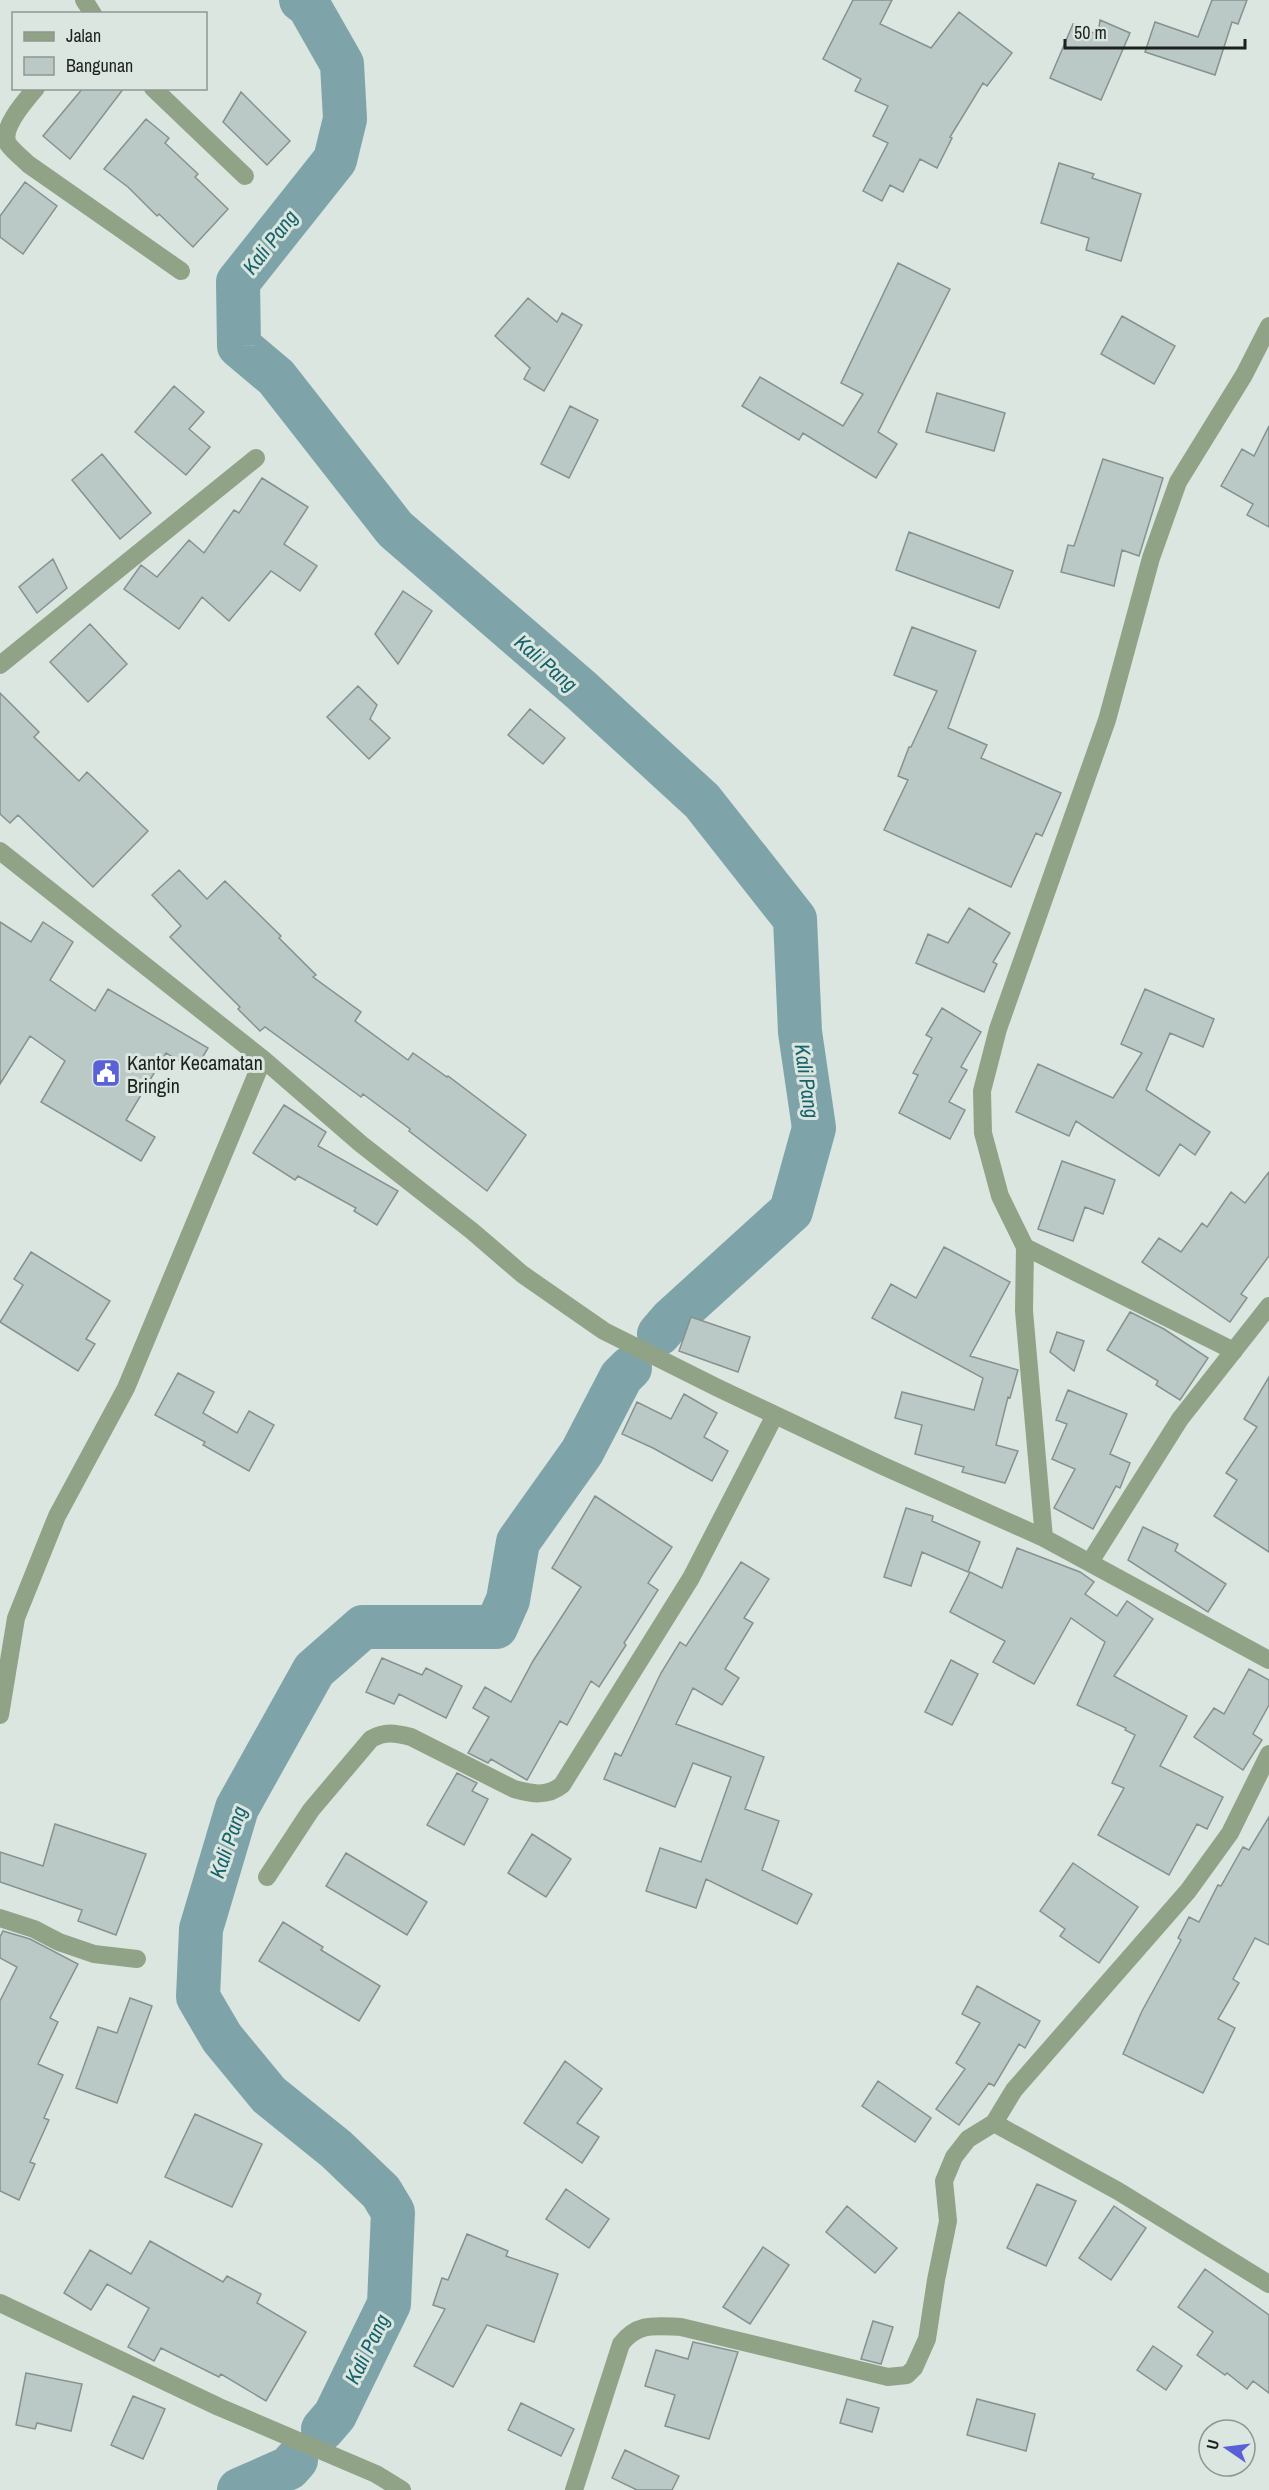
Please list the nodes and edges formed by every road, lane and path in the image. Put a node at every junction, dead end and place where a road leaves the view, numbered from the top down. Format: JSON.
{"nodes":[{"id":1,"x":34,"y":90,"type":"edge"},
{"id":2,"x":155,"y":90,"type":"edge"},
{"id":3,"x":245,"y":176,"type":"dead end"},
{"id":4,"x":181,"y":271,"type":"dead end"},
{"id":5,"x":1269,"y":326,"type":"edge"},
{"id":6,"x":256,"y":458,"type":"dead end"},
{"id":7,"x":0,"y":665,"type":"edge"},
{"id":8,"x":0,"y":851,"type":"edge"},
{"id":9,"x":263,"y":1059,"type":"junction"},
{"id":10,"x":1025,"y":1247,"type":"junction"},
{"id":11,"x":1269,"y":1305,"type":"edge"},
{"id":12,"x":1234,"y":1351,"type":"junction"},
{"id":13,"x":775,"y":1414,"type":"junction"},
{"id":14,"x":1044,"y":1538,"type":"junction"},
{"id":15,"x":1090,"y":1562,"type":"junction"},
{"id":16,"x":1269,"y":1660,"type":"edge"},
{"id":17,"x":0,"y":1715,"type":"edge"},
{"id":18,"x":1269,"y":1755,"type":"edge"},
{"id":19,"x":267,"y":1877,"type":"dead end"},
{"id":20,"x":0,"y":1918,"type":"edge"},
{"id":21,"x":137,"y":1959,"type":"dead end"},
{"id":22,"x":994,"y":2123,"type":"junction"},
{"id":23,"x":1269,"y":2284,"type":"edge"},
{"id":24,"x":0,"y":2303,"type":"edge"},
{"id":25,"x":402,"y":2490,"type":"edge"},
{"id":26,"x":574,"y":2490,"type":"edge"}],
"edges":[{"from":1,"to":4,"type":"street"},
{"from":2,"to":3,"type":"street"},
{"from":5,"to":10,"type":"street"},
{"from":6,"to":7,"type":"street"},
{"from":8,"to":9,"type":"street"},
{"from":9,"to":13,"type":"street"},
{"from":9,"to":17,"type":"street"},
{"from":10,"to":12,"type":"street"},
{"from":10,"to":14,"type":"street"},
{"from":11,"to":12,"type":"street"},
{"from":12,"to":15,"type":"street"},
{"from":13,"to":14,"type":"street"},
{"from":13,"to":19,"type":"street"},
{"from":14,"to":15,"type":"street"},
{"from":15,"to":16,"type":"street"},
{"from":18,"to":22,"type":"street"},
{"from":20,"to":21,"type":"street"},
{"from":22,"to":23,"type":"street"},
{"from":22,"to":26,"type":"street"},
{"from":24,"to":25,"type":"street"}]}
